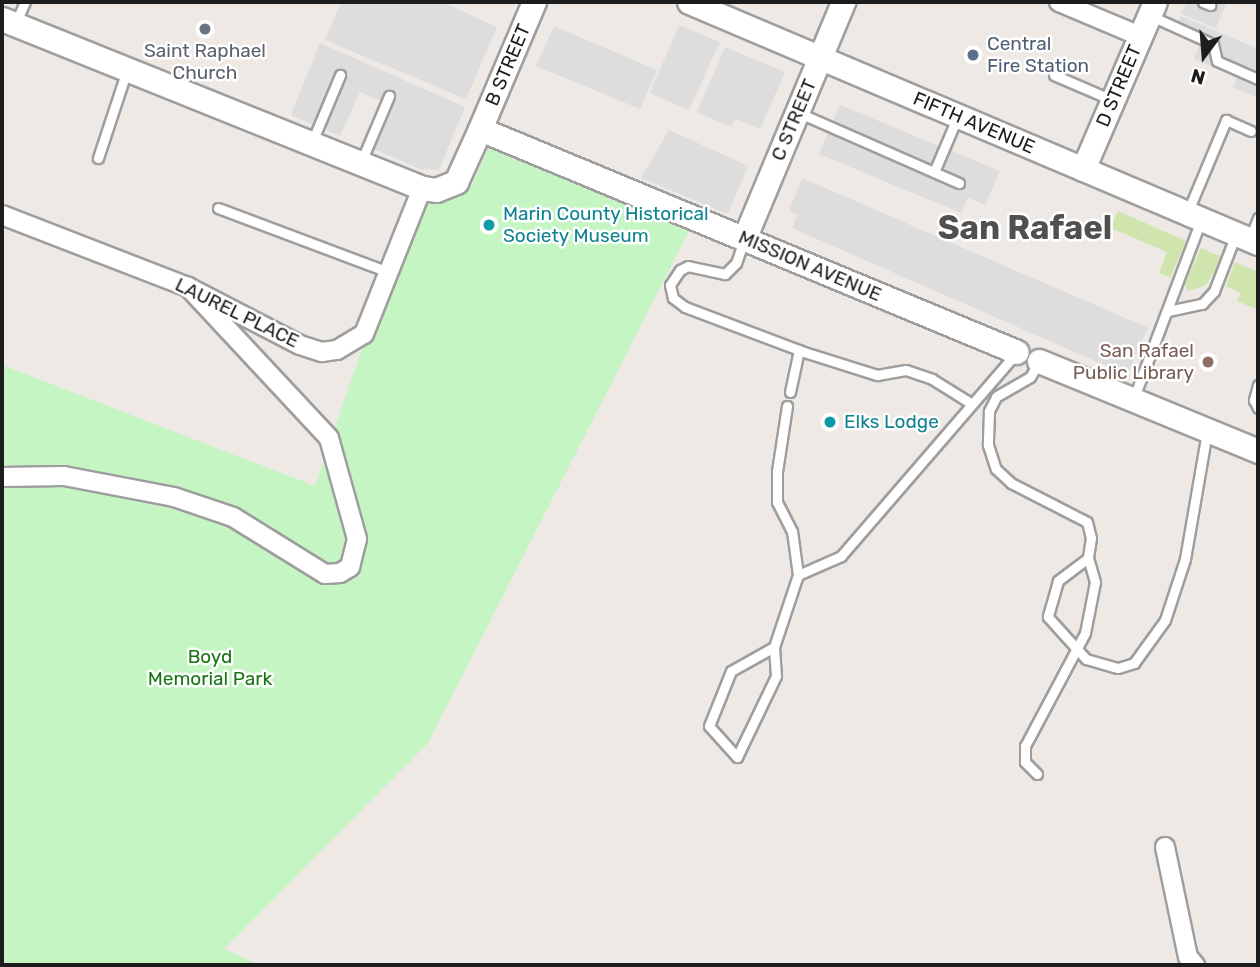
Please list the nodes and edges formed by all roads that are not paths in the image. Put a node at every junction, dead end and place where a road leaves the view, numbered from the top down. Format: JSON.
{"nodes":[{"id":1,"x":25,"y":2,"type":"edge"},
{"id":2,"x":534,"y":2,"type":"edge"},
{"id":3,"x":690,"y":2,"type":"edge"},
{"id":4,"x":843,"y":2,"type":"edge"},
{"id":5,"x":1059,"y":2,"type":"edge"},
{"id":6,"x":718,"y":7,"type":"edge"},
{"id":7,"x":1148,"y":18,"type":"edge"},
{"id":8,"x":9,"y":21,"type":"edge"},
{"id":9,"x":820,"y":58,"type":"junction"},
{"id":10,"x":128,"y":68,"type":"junction"},
{"id":11,"x":340,"y":75,"type":"dead end"},
{"id":12,"x":1054,"y":75,"type":"dead end"},
{"id":13,"x":1258,"y":79,"type":"edge"},
{"id":14,"x":389,"y":96,"type":"dead end"},
{"id":15,"x":1114,"y":100,"type":"junction"},
{"id":16,"x":797,"y":112,"type":"junction"},
{"id":17,"x":958,"y":116,"type":"junction"},
{"id":18,"x":481,"y":129,"type":"junction"},
{"id":19,"x":1251,"y":131,"type":"dead end"},
{"id":20,"x":313,"y":142,"type":"junction"},
{"id":21,"x":98,"y":158,"type":"dead end"},
{"id":22,"x":361,"y":162,"type":"junction"},
{"id":23,"x":1083,"y":169,"type":"junction"},
{"id":24,"x":934,"y":172,"type":"junction"},
{"id":25,"x":959,"y":183,"type":"dead end"},
{"id":26,"x":422,"y":187,"type":"junction"},
{"id":27,"x":218,"y":208,"type":"dead end"},
{"id":28,"x":2,"y":215,"type":"edge"},
{"id":29,"x":1194,"y":216,"type":"junction"},
{"id":30,"x":1258,"y":218,"type":"edge"},
{"id":31,"x":744,"y":239,"type":"junction"},
{"id":32,"x":1248,"y":239,"type":"edge"},
{"id":33,"x":388,"y":272,"type":"junction"},
{"id":34,"x":188,"y":287,"type":"junction"},
{"id":35,"x":1168,"y":310,"type":"junction"},
{"id":36,"x":799,"y":350,"type":"junction"},
{"id":37,"x":1017,"y":352,"type":"junction"},
{"id":38,"x":1039,"y":361,"type":"junction"},
{"id":39,"x":1258,"y":385,"type":"edge"},
{"id":40,"x":790,"y":392,"type":"dead end"},
{"id":41,"x":1133,"y":400,"type":"junction"},
{"id":42,"x":972,"y":404,"type":"junction"},
{"id":43,"x":787,"y":406,"type":"dead end"},
{"id":44,"x":1258,"y":408,"type":"edge"},
{"id":45,"x":1207,"y":430,"type":"junction"},
{"id":46,"x":1258,"y":451,"type":"edge"},
{"id":47,"x":2,"y":477,"type":"edge"},
{"id":48,"x":1088,"y":558,"type":"junction"},
{"id":49,"x":798,"y":576,"type":"junction"},
{"id":50,"x":774,"y":647,"type":"junction"},
{"id":51,"x":1078,"y":653,"type":"junction"},
{"id":52,"x":1037,"y":774,"type":"dead end"},
{"id":53,"x":1165,"y":847,"type":"dead end"},
{"id":54,"x":1195,"y":965,"type":"edge"}],
"edges":[{"from":1,"to":8,"type":"lane"},
{"from":2,"to":18,"type":"street","name":"B STREET"},
{"from":3,"to":6,"type":"street","name":"FIFTH AVENUE"},
{"from":4,"to":9,"type":"street","name":"C STREET"},
{"from":5,"to":7,"type":"street"},
{"from":6,"to":9,"type":"street","name":"FIFTH AVENUE"},
{"from":7,"to":13,"type":"lane"},
{"from":7,"to":15,"type":"street","name":"D STREET"},
{"from":8,"to":10,"type":"street"},
{"from":9,"to":16,"type":"street","name":"C STREET"},
{"from":9,"to":17,"type":"street","name":"FIFTH AVENUE"},
{"from":10,"to":20,"type":"street"},
{"from":10,"to":21,"type":"lane"},
{"from":11,"to":20,"type":"lane"},
{"from":12,"to":15,"type":"lane"},
{"from":14,"to":22,"type":"lane"},
{"from":15,"to":23,"type":"street","name":"D STREET"},
{"from":16,"to":24,"type":"lane"},
{"from":16,"to":31,"type":"street","name":"C STREET"},
{"from":17,"to":23,"type":"street","name":"FIFTH AVENUE"},
{"from":17,"to":24,"type":"lane"},
{"from":18,"to":26,"type":"street"},
{"from":18,"to":31,"type":"street","name":"MISSION AVENUE"},
{"from":19,"to":29,"type":"lane"},
{"from":20,"to":22,"type":"street"},
{"from":22,"to":26,"type":"street"},
{"from":23,"to":29,"type":"street","name":"FIFTH AVENUE"},
{"from":24,"to":25,"type":"lane"},
{"from":26,"to":33,"type":"street","name":"LAUREL PLACE"},
{"from":27,"to":33,"type":"lane"},
{"from":28,"to":34,"type":"street","name":"LAUREL PLACE"},
{"from":29,"to":32,"type":"street","name":"FIFTH AVENUE"},
{"from":29,"to":35,"type":"lane"},
{"from":30,"to":32,"type":"lane"},
{"from":31,"to":36,"type":"lane"},
{"from":31,"to":37,"type":"street","name":"MISSION AVENUE"},
{"from":32,"to":35,"type":"lane"},
{"from":33,"to":34,"type":"street","name":"LAUREL PLACE"},
{"from":34,"to":47,"type":"street"},
{"from":35,"to":41,"type":"lane"},
{"from":36,"to":40,"type":"lane"},
{"from":36,"to":42,"type":"lane"},
{"from":37,"to":38,"type":"street","name":"MISSION AVENUE"},
{"from":37,"to":42,"type":"lane"},
{"from":38,"to":41,"type":"street","name":"MISSION AVENUE"},
{"from":38,"to":48,"type":"lane"},
{"from":39,"to":44,"type":"lane"},
{"from":41,"to":45,"type":"street","name":"MISSION AVENUE"},
{"from":42,"to":49,"type":"lane"},
{"from":43,"to":49,"type":"lane"},
{"from":45,"to":46,"type":"street","name":"MISSION AVENUE"},
{"from":45,"to":51,"type":"lane"},
{"from":48,"to":51,"type":"lane"},
{"from":48,"to":51,"type":"lane"},
{"from":49,"to":50,"type":"lane"},
{"from":50,"to":50,"type":"lane"},
{"from":51,"to":52,"type":"lane"},
{"from":53,"to":54,"type":"street"}]}
